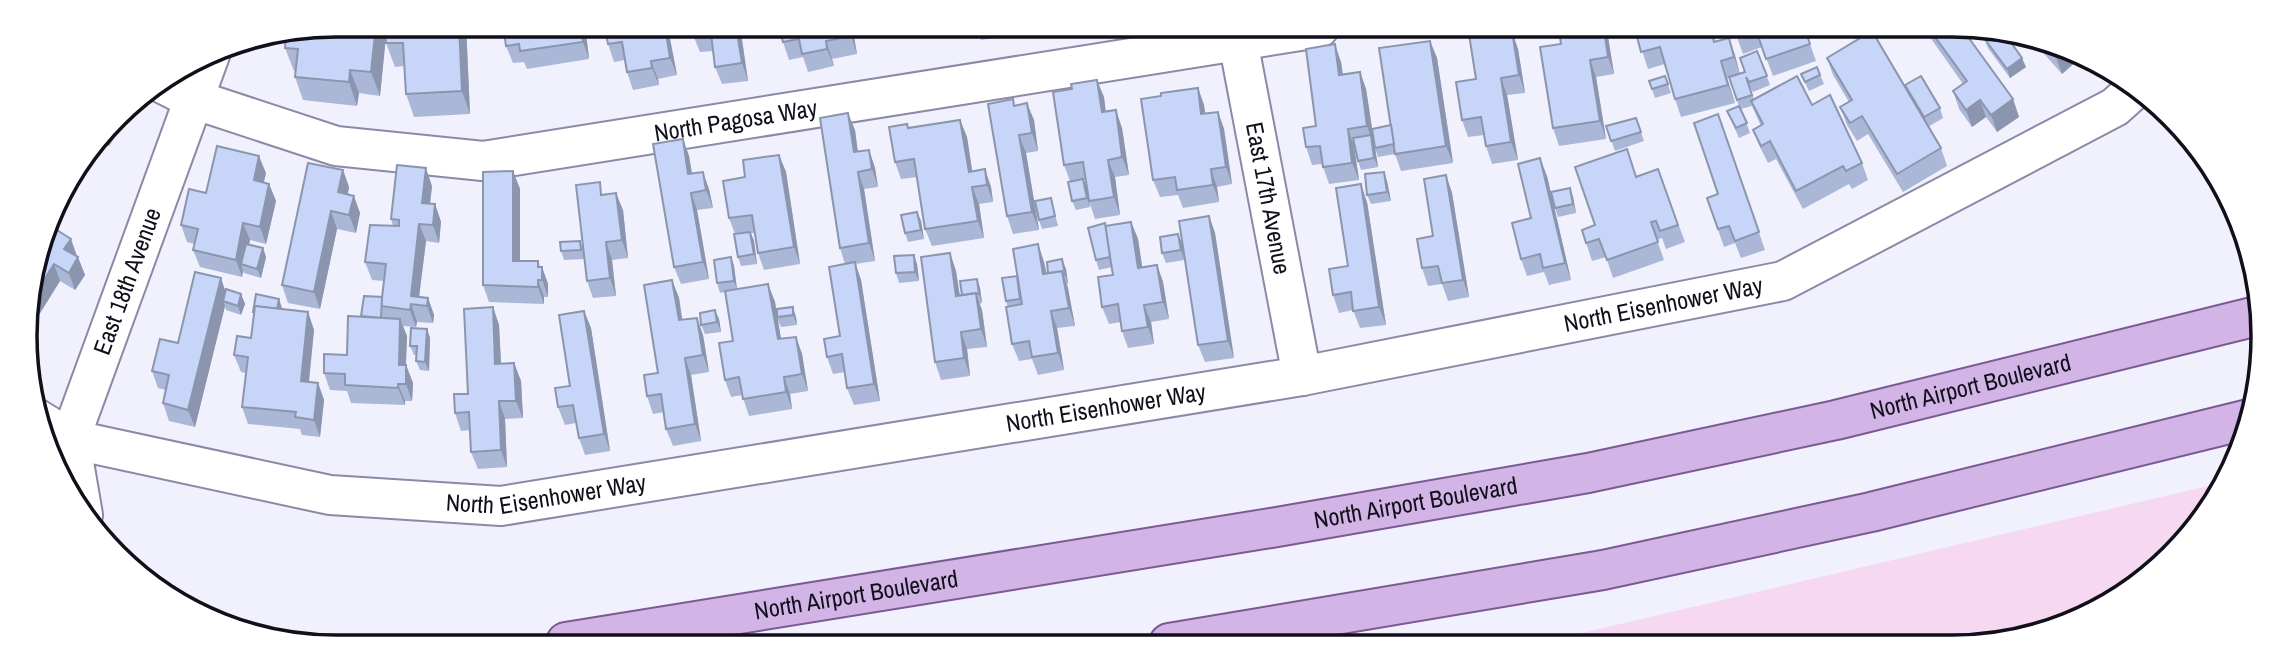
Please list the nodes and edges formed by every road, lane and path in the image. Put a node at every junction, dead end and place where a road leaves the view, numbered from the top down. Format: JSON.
{"nodes":[{"id":1,"x":1218,"y":37,"type":"edge"},
{"id":2,"x":1230,"y":37,"type":"edge"},
{"id":3,"x":192,"y":74,"type":"edge"},
{"id":4,"x":177,"y":91,"type":"edge"},
{"id":5,"x":2128,"y":95,"type":"edge"},
{"id":6,"x":2251,"y":318,"type":"edge"},
{"id":7,"x":1302,"y":376,"type":"junction"},
{"id":8,"x":50,"y":422,"type":"edge"},
{"id":9,"x":2238,"y":422,"type":"edge"},
{"id":10,"x":52,"y":428,"type":"edge"},
{"id":11,"x":609,"y":635,"type":"edge"},
{"id":12,"x":1217,"y":635,"type":"edge"}],
"edges":[{"from":1,"to":4,"type":"street","name":"North Pagosa Way"},
{"from":2,"to":7,"type":"street","name":"East 17th Avenue"},
{"from":3,"to":4,"type":"street","name":"East 18th Avenue"},
{"from":4,"to":8,"type":"street","name":"East 18th Avenue"},
{"from":5,"to":7,"type":"street","name":"North Eisenhower Way"},
{"from":6,"to":11,"type":"main road","name":"North Airport Boulevard"},
{"from":7,"to":10,"type":"street","name":"North Eisenhower Way"},
{"from":9,"to":12,"type":"main road"}]}
